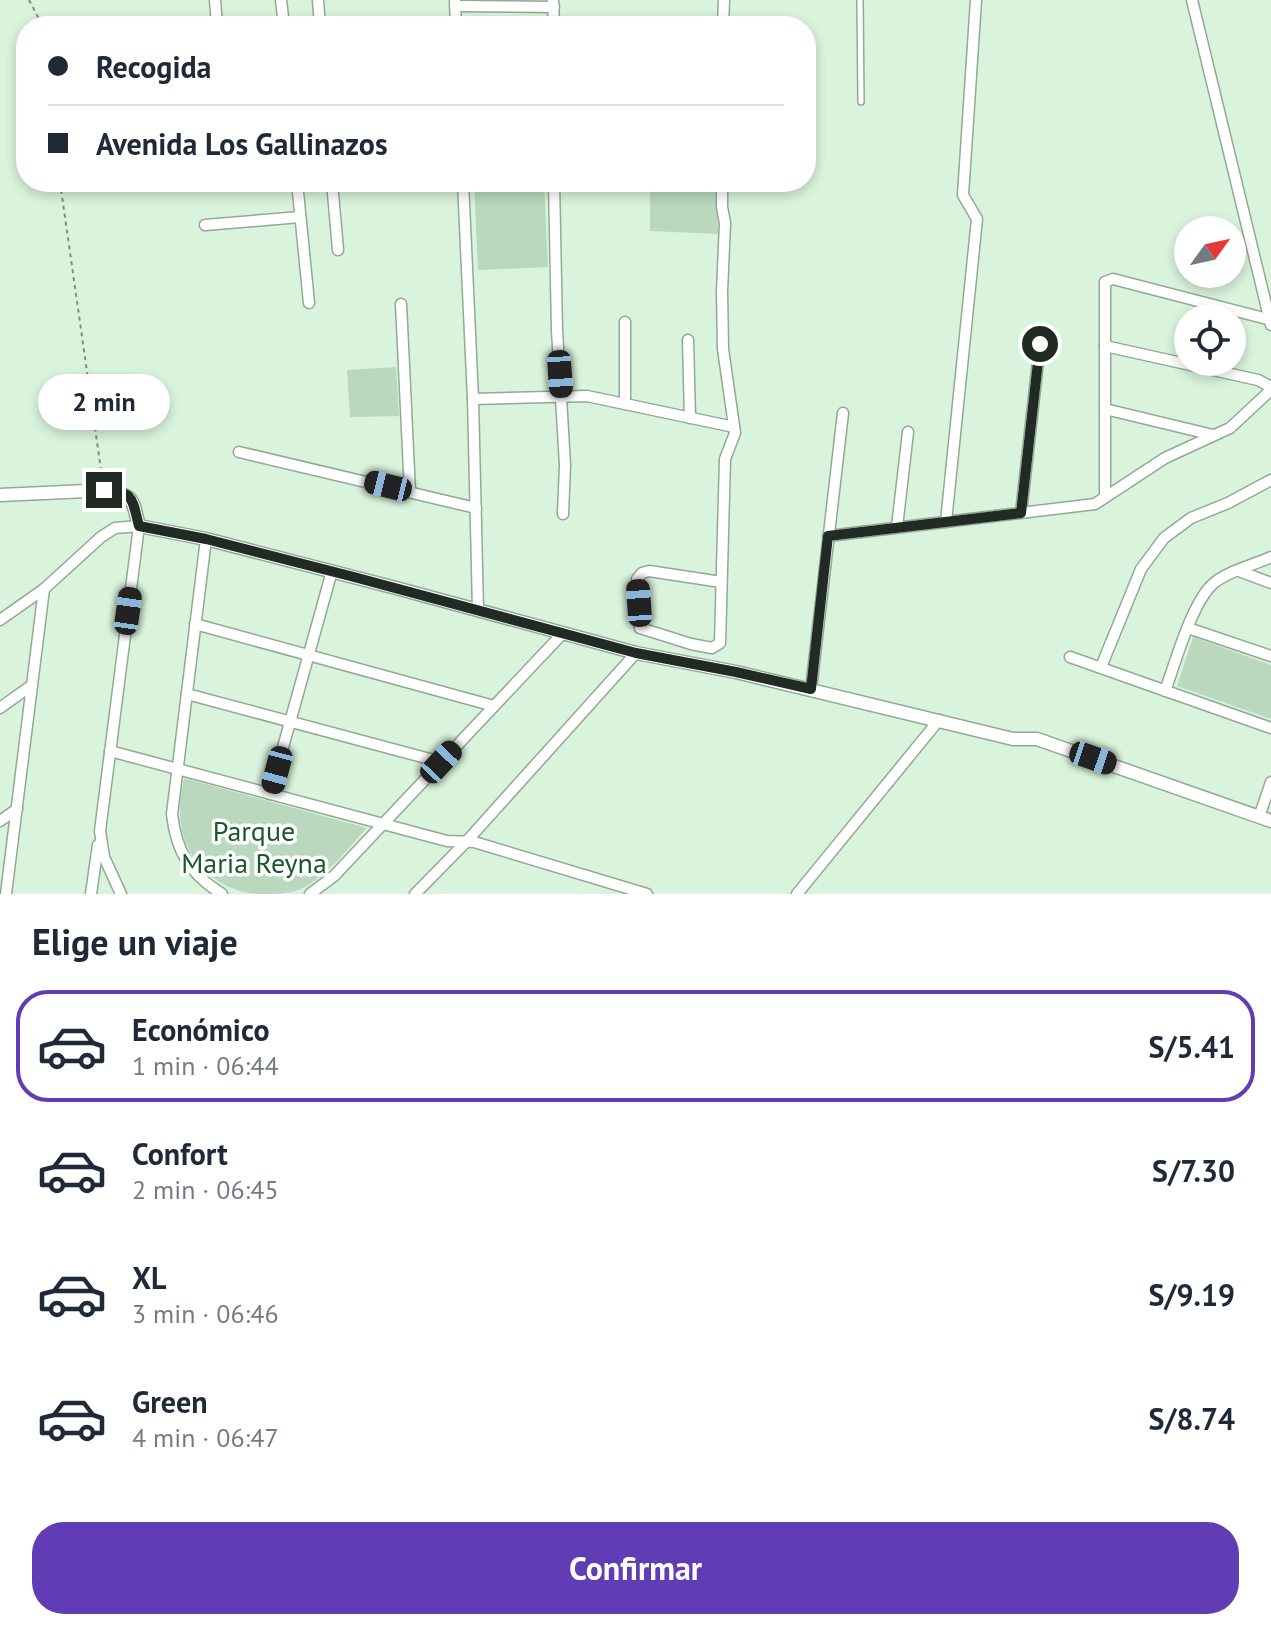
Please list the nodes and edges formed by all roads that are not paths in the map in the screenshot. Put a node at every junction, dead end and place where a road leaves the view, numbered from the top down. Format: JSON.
{"nodes":[{"id":1,"x":860,"y":0,"type":"edge"},
{"id":2,"x":976,"y":0,"type":"edge"},
{"id":3,"x":1192,"y":0,"type":"edge"},
{"id":4,"x":456,"y":3,"type":"edge"},
{"id":5,"x":554,"y":4,"type":"edge"},
{"id":6,"x":861,"y":102,"type":"dead end"},
{"id":7,"x":298,"y":192,"type":"edge"},
{"id":8,"x":333,"y":192,"type":"edge"},
{"id":9,"x":463,"y":192,"type":"edge"},
{"id":10,"x":554,"y":192,"type":"edge"},
{"id":11,"x":722,"y":192,"type":"edge"},
{"id":12,"x":300,"y":217,"type":"junction"},
{"id":13,"x":205,"y":225,"type":"dead end"},
{"id":14,"x":338,"y":250,"type":"dead end"},
{"id":15,"x":309,"y":303,"type":"dead end"},
{"id":16,"x":401,"y":304,"type":"dead end"},
{"id":17,"x":625,"y":322,"type":"dead end"},
{"id":18,"x":1270,"y":322,"type":"edge"},
{"id":19,"x":688,"y":340,"type":"dead end"},
{"id":20,"x":1040,"y":344,"type":"dead end"},
{"id":21,"x":1105,"y":346,"type":"junction"},
{"id":22,"x":1271,"y":388,"type":"edge"},
{"id":23,"x":561,"y":396,"type":"junction"},
{"id":24,"x":473,"y":399,"type":"junction"},
{"id":25,"x":625,"y":404,"type":"junction"},
{"id":26,"x":1105,"y":409,"type":"junction"},
{"id":27,"x":843,"y":413,"type":"dead end"},
{"id":28,"x":690,"y":418,"type":"junction"},
{"id":29,"x":734,"y":427,"type":"junction"},
{"id":30,"x":908,"y":432,"type":"dead end"},
{"id":31,"x":1213,"y":435,"type":"junction"},
{"id":32,"x":239,"y":452,"type":"dead end"},
{"id":33,"x":1271,"y":480,"type":"edge"},
{"id":34,"x":410,"y":492,"type":"junction"},
{"id":35,"x":0,"y":495,"type":"edge"},
{"id":36,"x":1105,"y":497,"type":"junction"},
{"id":37,"x":476,"y":508,"type":"junction"},
{"id":38,"x":1021,"y":513,"type":"junction"},
{"id":39,"x":563,"y":514,"type":"dead end"},
{"id":40,"x":946,"y":522,"type":"junction"},
{"id":41,"x":139,"y":526,"type":"junction"},
{"id":42,"x":897,"y":527,"type":"junction"},
{"id":43,"x":828,"y":536,"type":"junction"},
{"id":44,"x":206,"y":539,"type":"junction"},
{"id":45,"x":1271,"y":557,"type":"edge"},
{"id":46,"x":332,"y":571,"type":"junction"},
{"id":47,"x":1239,"y":571,"type":"junction"},
{"id":48,"x":721,"y":582,"type":"junction"},
{"id":49,"x":1271,"y":583,"type":"edge"},
{"id":50,"x":44,"y":589,"type":"junction"},
{"id":51,"x":478,"y":607,"type":"junction"},
{"id":52,"x":0,"y":620,"type":"edge"},
{"id":53,"x":195,"y":624,"type":"junction"},
{"id":54,"x":1188,"y":628,"type":"junction"},
{"id":55,"x":563,"y":633,"type":"junction"},
{"id":56,"x":636,"y":653,"type":"junction"},
{"id":57,"x":309,"y":655,"type":"junction"},
{"id":58,"x":1271,"y":656,"type":"edge"},
{"id":59,"x":1070,"y":657,"type":"dead end"},
{"id":60,"x":1101,"y":667,"type":"junction"},
{"id":61,"x":32,"y":685,"type":"junction"},
{"id":62,"x":811,"y":689,"type":"junction"},
{"id":63,"x":1165,"y":691,"type":"junction"},
{"id":64,"x":187,"y":694,"type":"junction"},
{"id":65,"x":494,"y":706,"type":"junction"},
{"id":66,"x":0,"y":708,"type":"edge"},
{"id":67,"x":939,"y":720,"type":"junction"},
{"id":68,"x":290,"y":722,"type":"junction"},
{"id":69,"x":1271,"y":728,"type":"edge"},
{"id":70,"x":110,"y":751,"type":"junction"},
{"id":71,"x":441,"y":762,"type":"junction"},
{"id":72,"x":177,"y":769,"type":"junction"},
{"id":73,"x":1271,"y":782,"type":"edge"},
{"id":74,"x":270,"y":794,"type":"junction"},
{"id":75,"x":17,"y":809,"type":"junction"},
{"id":76,"x":2,"y":817,"type":"edge"},
{"id":77,"x":1265,"y":819,"type":"edge"},
{"id":78,"x":382,"y":825,"type":"junction"},
{"id":79,"x":100,"y":831,"type":"junction"},
{"id":80,"x":466,"y":842,"type":"junction"},
{"id":81,"x":420,"y":893,"type":"edge"},
{"id":82,"x":6,"y":894,"type":"edge"},
{"id":83,"x":91,"y":894,"type":"edge"},
{"id":84,"x":121,"y":894,"type":"edge"},
{"id":85,"x":222,"y":894,"type":"edge"},
{"id":86,"x":310,"y":894,"type":"edge"},
{"id":87,"x":647,"y":894,"type":"edge"},
{"id":88,"x":797,"y":894,"type":"edge"}],
"edges":[{"from":1,"to":6,"type":"lane"},
{"from":2,"to":40,"type":"street"},
{"from":3,"to":18,"type":"street"},
{"from":4,"to":5,"type":"street"},
{"from":7,"to":12,"type":"street"},
{"from":8,"to":14,"type":"street"},
{"from":9,"to":24,"type":"street"},
{"from":10,"to":23,"type":"street"},
{"from":11,"to":29,"type":"street"},
{"from":12,"to":13,"type":"street"},
{"from":12,"to":15,"type":"street"},
{"from":16,"to":34,"type":"street"},
{"from":17,"to":25,"type":"street"},
{"from":18,"to":21,"type":"street"},
{"from":19,"to":28,"type":"street"},
{"from":20,"to":38,"type":"street"},
{"from":21,"to":22,"type":"street"},
{"from":21,"to":26,"type":"street"},
{"from":22,"to":31,"type":"street"},
{"from":23,"to":24,"type":"street"},
{"from":23,"to":25,"type":"street"},
{"from":23,"to":39,"type":"street"},
{"from":24,"to":37,"type":"street"},
{"from":25,"to":28,"type":"street"},
{"from":26,"to":31,"type":"street"},
{"from":26,"to":36,"type":"street"},
{"from":27,"to":43,"type":"street"},
{"from":28,"to":29,"type":"street"},
{"from":29,"to":48,"type":"street"},
{"from":30,"to":42,"type":"street"},
{"from":31,"to":36,"type":"street"},
{"from":32,"to":34,"type":"street"},
{"from":33,"to":60,"type":"street"},
{"from":34,"to":37,"type":"street"},
{"from":35,"to":41,"type":"street"},
{"from":36,"to":38,"type":"street"},
{"from":37,"to":51,"type":"street"},
{"from":38,"to":40,"type":"street"},
{"from":40,"to":42,"type":"street"},
{"from":41,"to":44,"type":"street"},
{"from":41,"to":50,"type":"street"},
{"from":41,"to":70,"type":"street"},
{"from":42,"to":43,"type":"street"},
{"from":43,"to":62,"type":"street"},
{"from":44,"to":46,"type":"street"},
{"from":44,"to":53,"type":"street"},
{"from":45,"to":47,"type":"street"},
{"from":46,"to":51,"type":"street"},
{"from":46,"to":57,"type":"street"},
{"from":47,"to":49,"type":"street"},
{"from":47,"to":54,"type":"street"},
{"from":48,"to":48,"type":"street"},
{"from":50,"to":52,"type":"street"},
{"from":50,"to":61,"type":"street"},
{"from":51,"to":55,"type":"street"},
{"from":53,"to":57,"type":"street"},
{"from":53,"to":64,"type":"street"},
{"from":54,"to":58,"type":"street"},
{"from":54,"to":63,"type":"street"},
{"from":55,"to":56,"type":"street"},
{"from":55,"to":65,"type":"street"},
{"from":56,"to":62,"type":"street"},
{"from":56,"to":80,"type":"street"},
{"from":57,"to":65,"type":"street"},
{"from":57,"to":68,"type":"street"},
{"from":59,"to":60,"type":"street"},
{"from":60,"to":63,"type":"street"},
{"from":61,"to":66,"type":"street"},
{"from":61,"to":75,"type":"street"},
{"from":62,"to":67,"type":"street"},
{"from":63,"to":69,"type":"street"},
{"from":64,"to":68,"type":"street"},
{"from":64,"to":72,"type":"street"},
{"from":65,"to":71,"type":"street"},
{"from":67,"to":77,"type":"street"},
{"from":67,"to":88,"type":"street"},
{"from":68,"to":71,"type":"street"},
{"from":68,"to":74,"type":"street"},
{"from":70,"to":72,"type":"street"},
{"from":70,"to":79,"type":"street"},
{"from":71,"to":78,"type":"street"},
{"from":72,"to":74,"type":"street"},
{"from":72,"to":85,"type":"street"},
{"from":73,"to":77,"type":"street"},
{"from":74,"to":78,"type":"street"},
{"from":75,"to":76,"type":"street"},
{"from":75,"to":82,"type":"street"},
{"from":78,"to":80,"type":"street"},
{"from":78,"to":86,"type":"street"},
{"from":79,"to":83,"type":"street"},
{"from":79,"to":84,"type":"street"},
{"from":80,"to":81,"type":"street"},
{"from":80,"to":87,"type":"street"}]}
